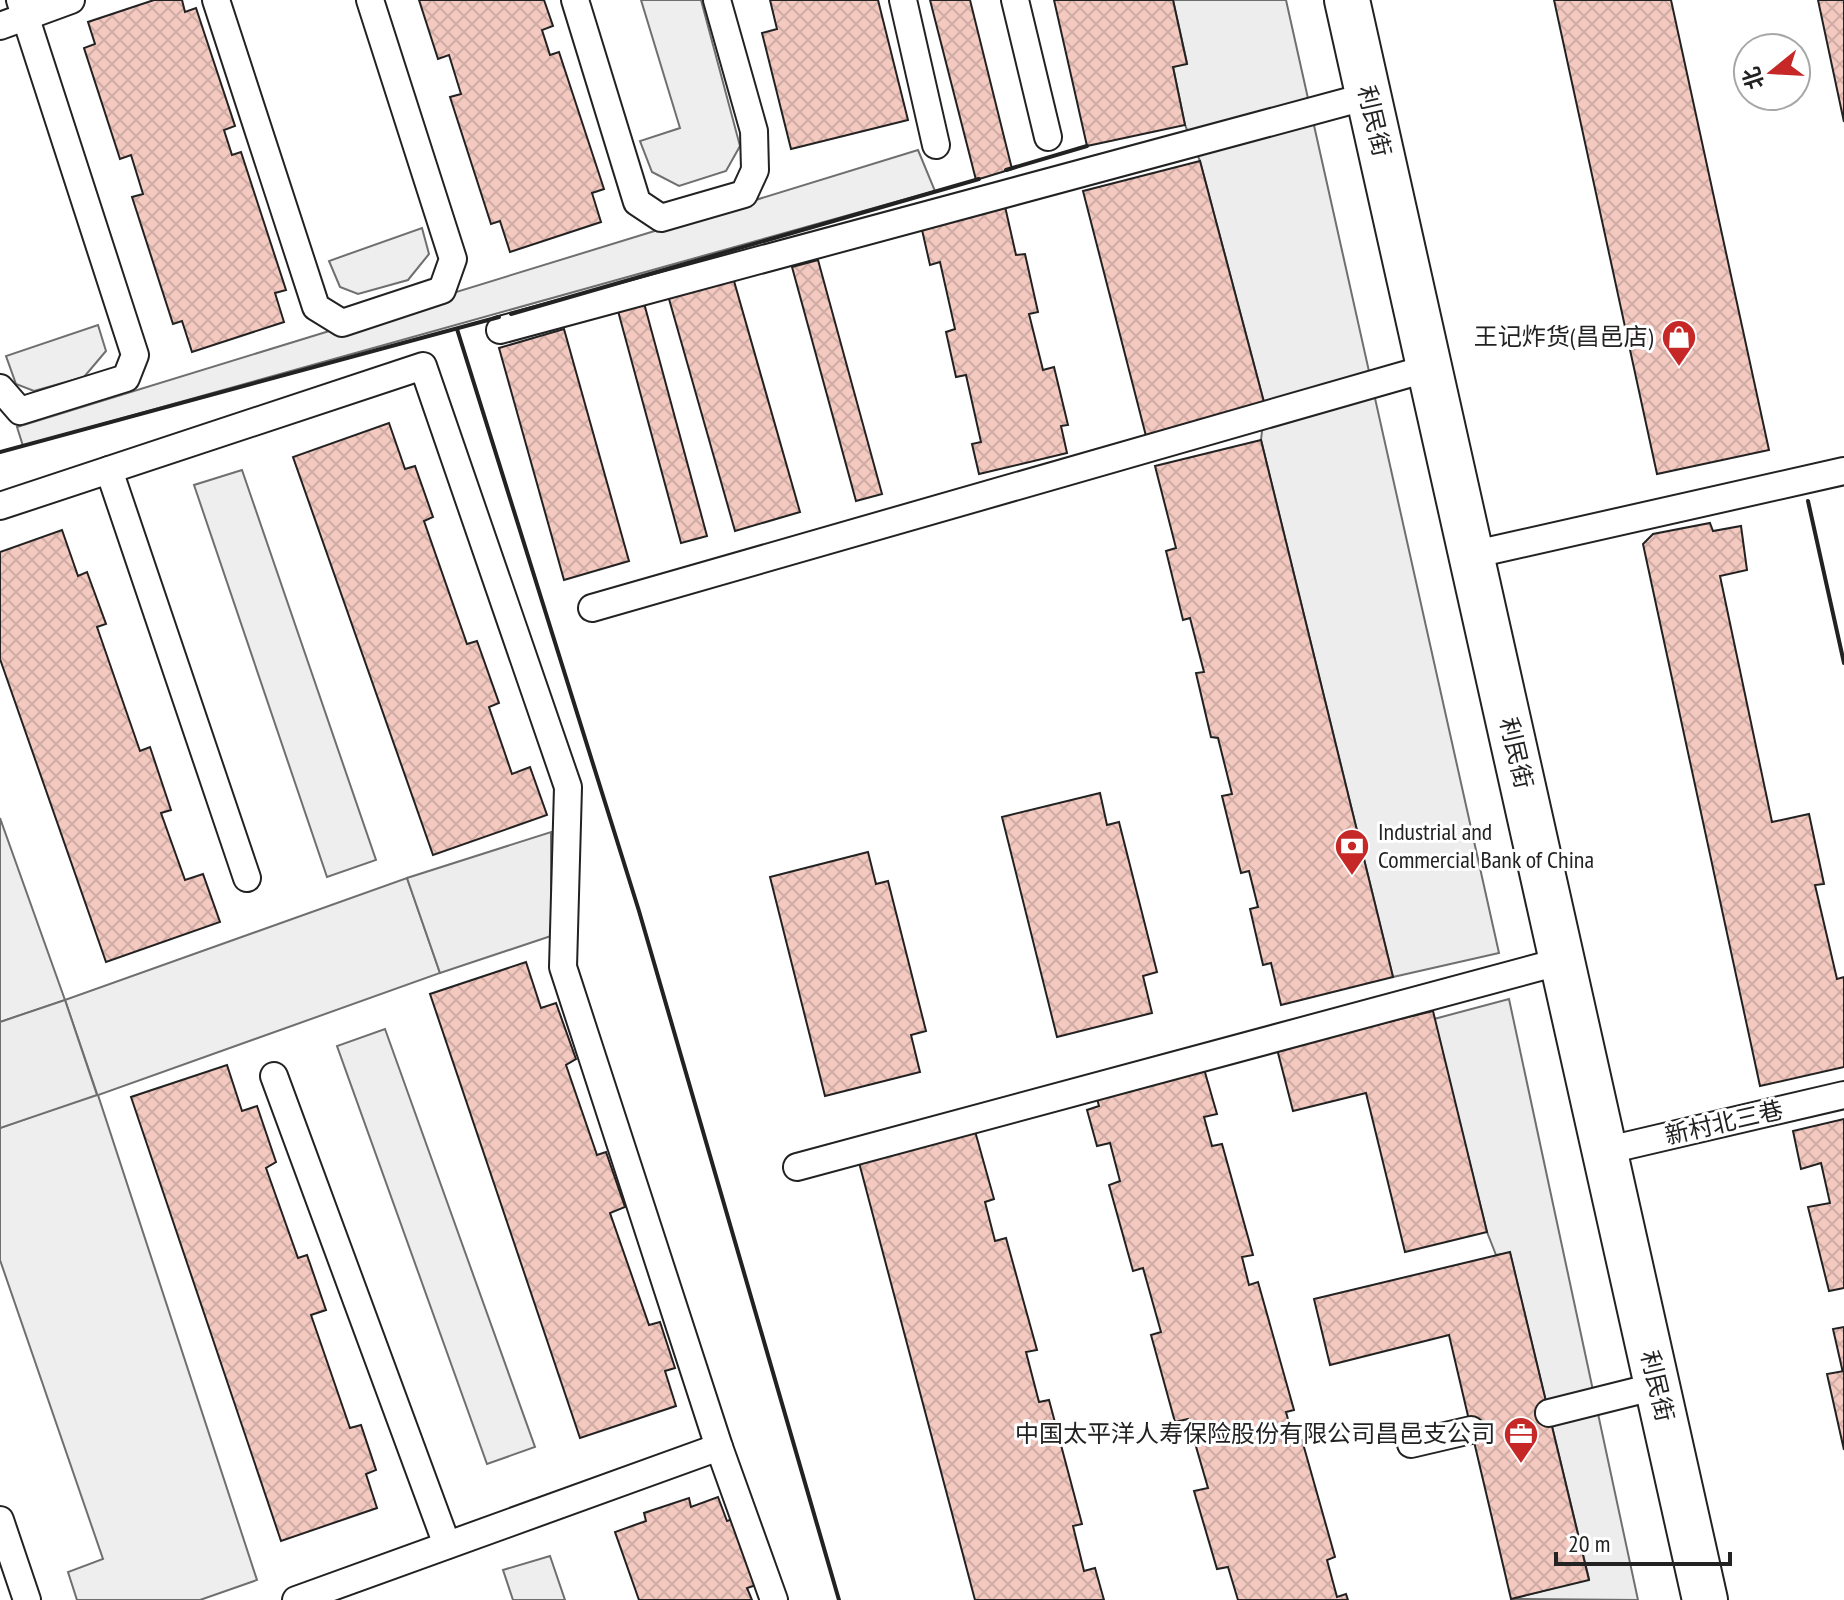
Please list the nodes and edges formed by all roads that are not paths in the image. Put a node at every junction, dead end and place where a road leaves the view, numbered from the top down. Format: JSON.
{"nodes":[{"id":1,"x":69,"y":0,"type":"edge"},
{"id":2,"x":216,"y":0,"type":"edge"},
{"id":3,"x":370,"y":0,"type":"edge"},
{"id":4,"x":575,"y":0,"type":"edge"},
{"id":5,"x":717,"y":0,"type":"edge"},
{"id":6,"x":903,"y":0,"type":"edge"},
{"id":7,"x":1015,"y":0,"type":"edge"},
{"id":8,"x":1347,"y":0,"type":"edge"},
{"id":9,"x":22,"y":8,"type":"edge"},
{"id":10,"x":0,"y":26,"type":"edge"},
{"id":11,"x":1368,"y":96,"type":"junction"},
{"id":12,"x":1048,"y":137,"type":"dead end"},
{"id":13,"x":936,"y":145,"type":"dead end"},
{"id":14,"x":500,"y":330,"type":"dead end"},
{"id":15,"x":1429,"y":368,"type":"junction"},
{"id":16,"x":0,"y":388,"type":"edge"},
{"id":17,"x":109,"y":470,"type":"junction"},
{"id":18,"x":1844,"y":471,"type":"edge"},
{"id":19,"x":0,"y":506,"type":"edge"},
{"id":20,"x":1471,"y":555,"type":"junction"},
{"id":21,"x":592,"y":608,"type":"dead end"},
{"id":22,"x":247,"y":878,"type":"dead end"},
{"id":23,"x":1562,"y":961,"type":"junction"},
{"id":24,"x":274,"y":1076,"type":"dead end"},
{"id":25,"x":1844,"y":1095,"type":"edge"},
{"id":26,"x":1604,"y":1151,"type":"junction"},
{"id":27,"x":797,"y":1167,"type":"dead end"},
{"id":28,"x":1657,"y":1386,"type":"junction"},
{"id":29,"x":1549,"y":1413,"type":"dead end"},
{"id":30,"x":1471,"y":1430,"type":"dead end"},
{"id":31,"x":1411,"y":1444,"type":"dead end"},
{"id":32,"x":719,"y":1447,"type":"junction"},
{"id":33,"x":0,"y":1520,"type":"edge"},
{"id":34,"x":447,"y":1545,"type":"junction"},
{"id":35,"x":27,"y":1600,"type":"edge"},
{"id":36,"x":296,"y":1600,"type":"edge"},
{"id":37,"x":774,"y":1600,"type":"edge"},
{"id":38,"x":1705,"y":1600,"type":"edge"}],
"edges":[{"from":1,"to":9,"type":"lane"},
{"from":2,"to":3,"type":"lane"},
{"from":4,"to":5,"type":"lane"},
{"from":6,"to":13,"type":"lane"},
{"from":7,"to":12,"type":"lane"},
{"from":8,"to":11,"type":"street","name":"利民街"},
{"from":9,"to":10,"type":"lane"},
{"from":9,"to":16,"type":"lane"},
{"from":11,"to":14,"type":"lane"},
{"from":11,"to":15,"type":"street","name":"利民街"},
{"from":15,"to":20,"type":"street","name":"利民街"},
{"from":15,"to":21,"type":"lane"},
{"from":17,"to":19,"type":"lane"},
{"from":17,"to":22,"type":"lane"},
{"from":17,"to":32,"type":"lane"},
{"from":18,"to":20,"type":"lane"},
{"from":20,"to":23,"type":"street","name":"利民街"},
{"from":23,"to":26,"type":"street","name":"利民街"},
{"from":23,"to":27,"type":"lane"},
{"from":24,"to":34,"type":"lane"},
{"from":25,"to":26,"type":"lane","name":"新村北三巷"},
{"from":26,"to":28,"type":"street","name":"利民街"},
{"from":28,"to":29,"type":"lane"},
{"from":28,"to":38,"type":"street","name":"利民街"},
{"from":30,"to":31,"type":"lane"},
{"from":32,"to":34,"type":"lane"},
{"from":32,"to":37,"type":"lane"},
{"from":33,"to":35,"type":"lane"},
{"from":34,"to":36,"type":"lane"}]}
